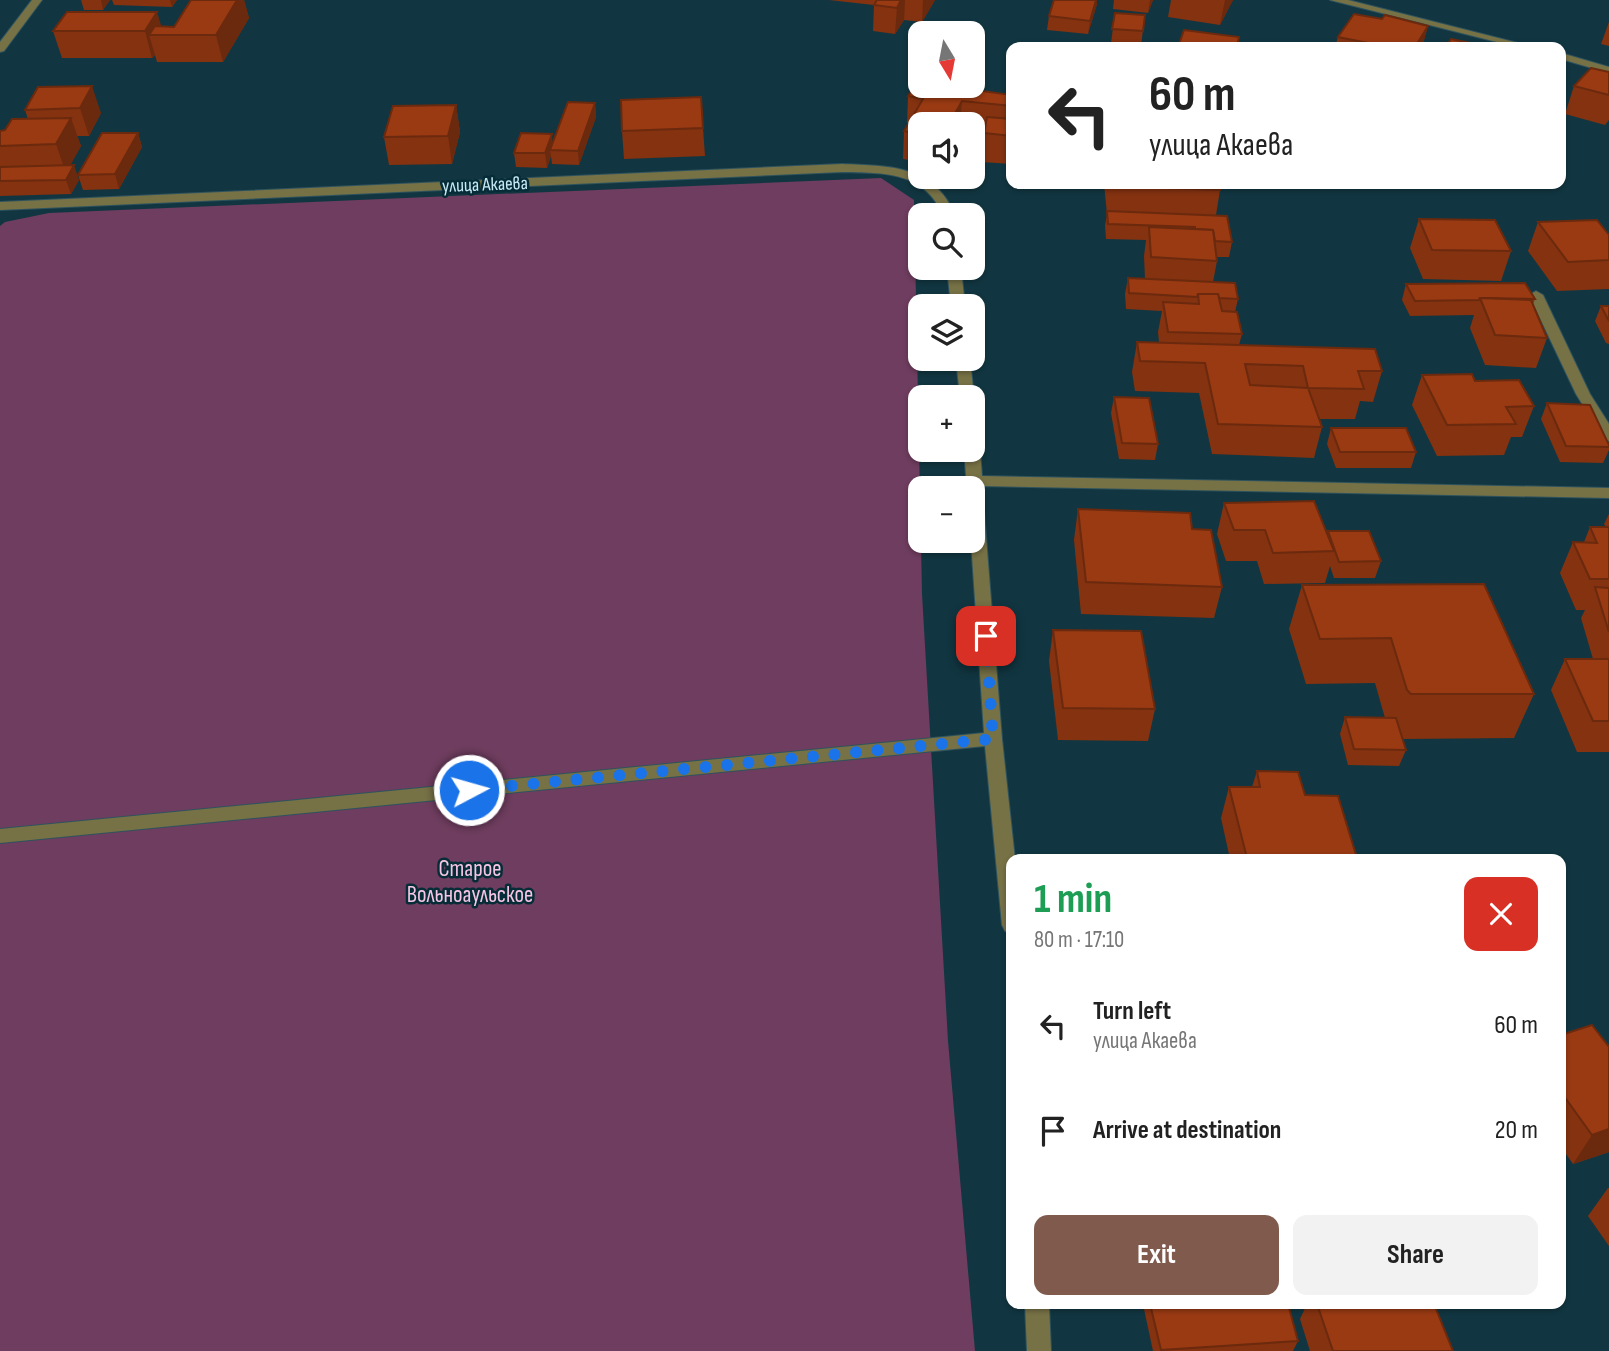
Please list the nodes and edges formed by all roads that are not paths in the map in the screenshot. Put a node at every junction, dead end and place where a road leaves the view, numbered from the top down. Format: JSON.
{"nodes":[{"id":1,"x":37,"y":0,"type":"edge"},
{"id":2,"x":1335,"y":0,"type":"edge"},
{"id":3,"x":1508,"y":42,"type":"edge"},
{"id":4,"x":0,"y":50,"type":"edge"},
{"id":5,"x":1566,"y":57,"type":"edge"},
{"id":6,"x":1609,"y":70,"type":"edge"},
{"id":7,"x":944,"y":203,"type":"edge"},
{"id":8,"x":0,"y":206,"type":"edge"},
{"id":9,"x":1536,"y":295,"type":"edge"},
{"id":10,"x":1609,"y":436,"type":"edge"},
{"id":11,"x":985,"y":481,"type":"edge"},
{"id":12,"x":1609,"y":493,"type":"edge"},
{"id":13,"x":980,"y":553,"type":"edge"},
{"id":14,"x":993,"y":739,"type":"junction"},
{"id":15,"x":0,"y":836,"type":"edge"},
{"id":16,"x":1006,"y":866,"type":"edge"},
{"id":17,"x":1037,"y":1309,"type":"edge"},
{"id":18,"x":1039,"y":1351,"type":"edge"}],
"edges":[{"from":1,"to":4,"type":"street"},
{"from":2,"to":3,"type":"street"},
{"from":5,"to":6,"type":"street"},
{"from":7,"to":8,"type":"street","name":"улица Акаева"},
{"from":9,"to":10,"type":"street"},
{"from":11,"to":12,"type":"street"},
{"from":13,"to":14,"type":"street"},
{"from":14,"to":15,"type":"street"},
{"from":14,"to":16,"type":"street"},
{"from":17,"to":18,"type":"street"}]}
